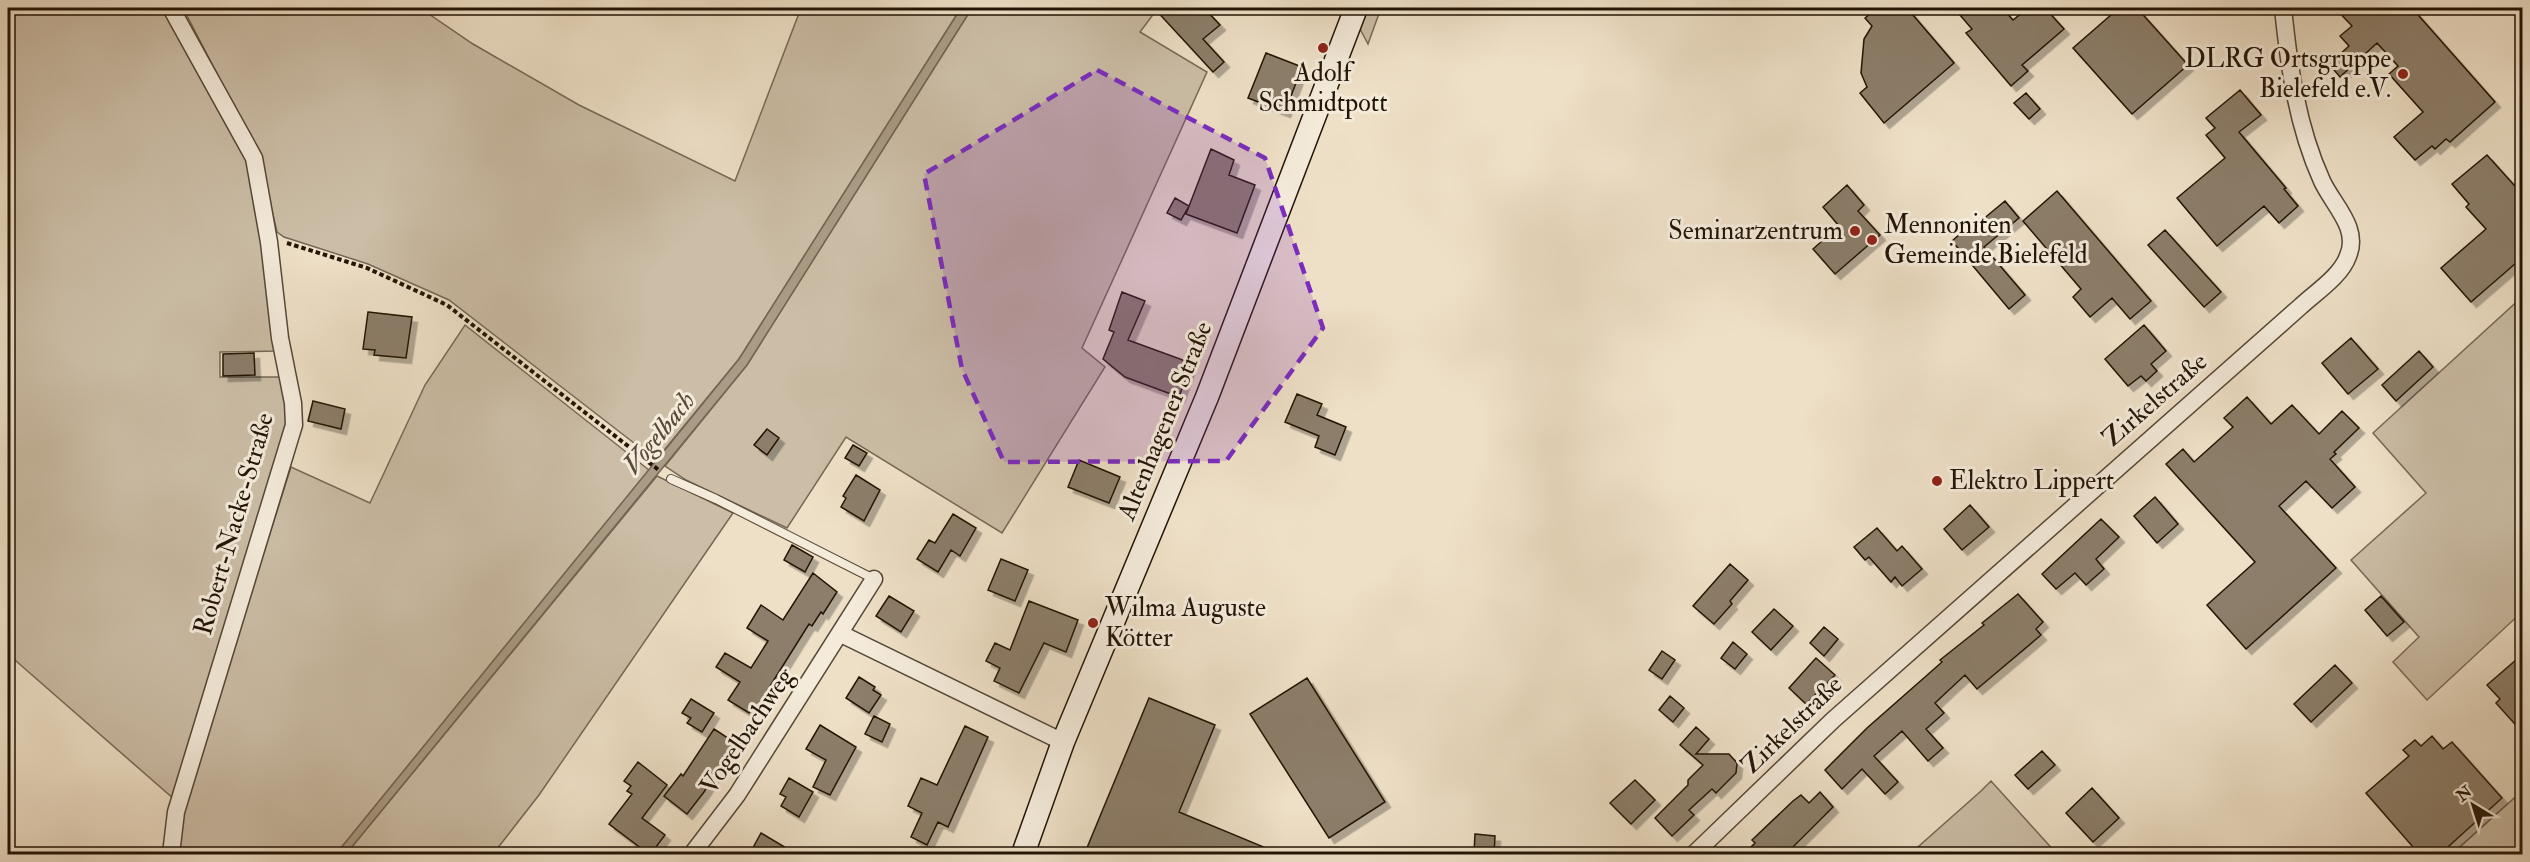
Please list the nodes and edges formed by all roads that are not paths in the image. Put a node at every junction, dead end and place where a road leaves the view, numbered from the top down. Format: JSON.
{"nodes":[{"id":1,"x":171,"y":8,"type":"edge"},
{"id":2,"x":1356,"y":8,"type":"edge"},
{"id":3,"x":2283,"y":8,"type":"edge"},
{"id":4,"x":670,"y":479,"type":"dead end"},
{"id":5,"x":874,"y":579,"type":"joint"},
{"id":6,"x":841,"y":634,"type":"junction"},
{"id":7,"x":1063,"y":742,"type":"junction"},
{"id":8,"x":171,"y":855,"type":"edge"},
{"id":9,"x":692,"y":855,"type":"edge"},
{"id":10,"x":1023,"y":855,"type":"edge"},
{"id":11,"x":1694,"y":855,"type":"edge"}],
"edges":[{"from":1,"to":8,"type":"street","name":"Robert-Nacke-Straße"},
{"from":2,"to":7,"type":"main road","name":"Altenhagener Straße"},
{"from":3,"to":11,"type":"street","name":"Zirkelstraße"},
{"from":4,"to":5,"type":"lane"},
{"from":5,"to":6,"type":"street","name":"Vogelbachweg"},
{"from":6,"to":7,"type":"street"},
{"from":6,"to":9,"type":"street","name":"Vogelbachweg"},
{"from":7,"to":10,"type":"main road","name":"Altenhagener Straße"}]}
